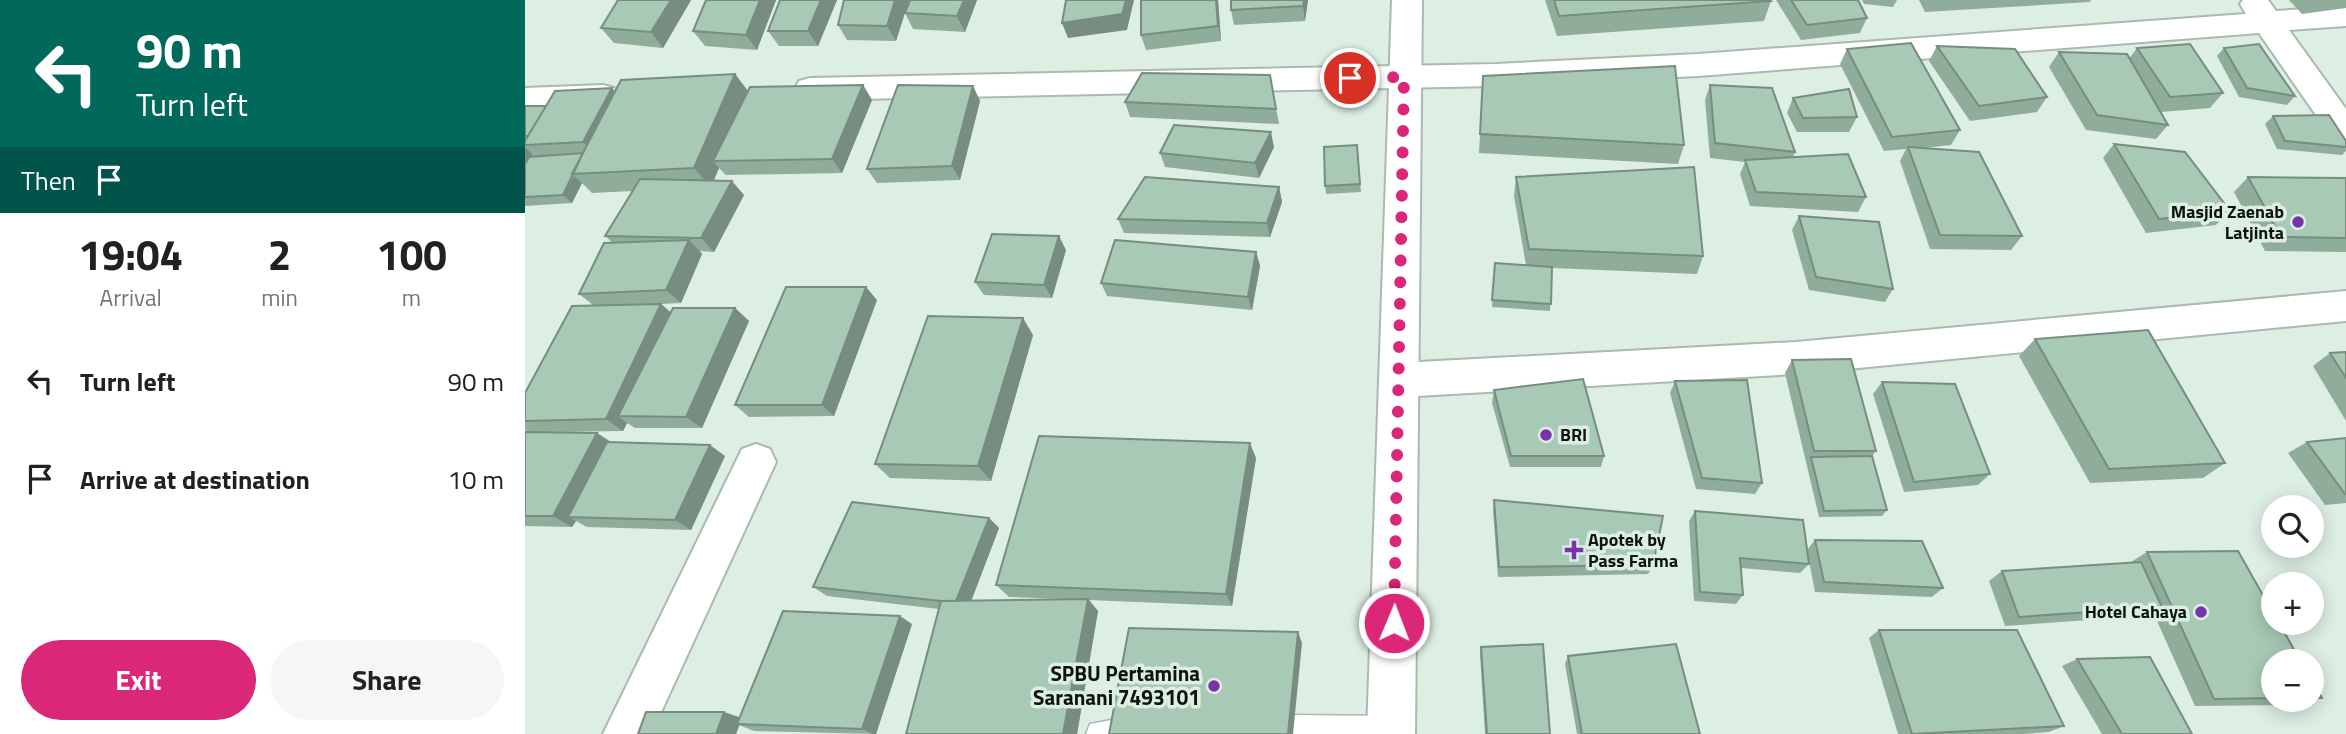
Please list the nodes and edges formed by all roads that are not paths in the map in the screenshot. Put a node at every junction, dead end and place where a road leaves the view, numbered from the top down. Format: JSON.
{"nodes":[{"id":1,"x":1407,"y":0,"type":"edge"},
{"id":2,"x":2260,"y":11,"type":"edge"},
{"id":3,"x":2346,"y":16,"type":"edge"},
{"id":4,"x":1404,"y":77,"type":"junction"},
{"id":5,"x":781,"y":90,"type":"edge"},
{"id":6,"x":633,"y":95,"type":"edge"},
{"id":7,"x":525,"y":99,"type":"edge"},
{"id":8,"x":2346,"y":132,"type":"edge"},
{"id":9,"x":2346,"y":306,"type":"edge"},
{"id":10,"x":1401,"y":380,"type":"junction"},
{"id":11,"x":756,"y":462,"type":"dead end"},
{"id":12,"x":1294,"y":729,"type":"edge"},
{"id":13,"x":1391,"y":732,"type":"edge"},
{"id":14,"x":627,"y":734,"type":"edge"}],
"edges":[{"from":1,"to":4,"type":"street"},
{"from":2,"to":3,"type":"street"},
{"from":2,"to":4,"type":"street"},
{"from":2,"to":8,"type":"street"},
{"from":4,"to":5,"type":"street"},
{"from":4,"to":10,"type":"street"},
{"from":6,"to":7,"type":"street"},
{"from":9,"to":10,"type":"street"},
{"from":10,"to":13,"type":"street"},
{"from":11,"to":14,"type":"street"},
{"from":12,"to":13,"type":"lane"}]}
